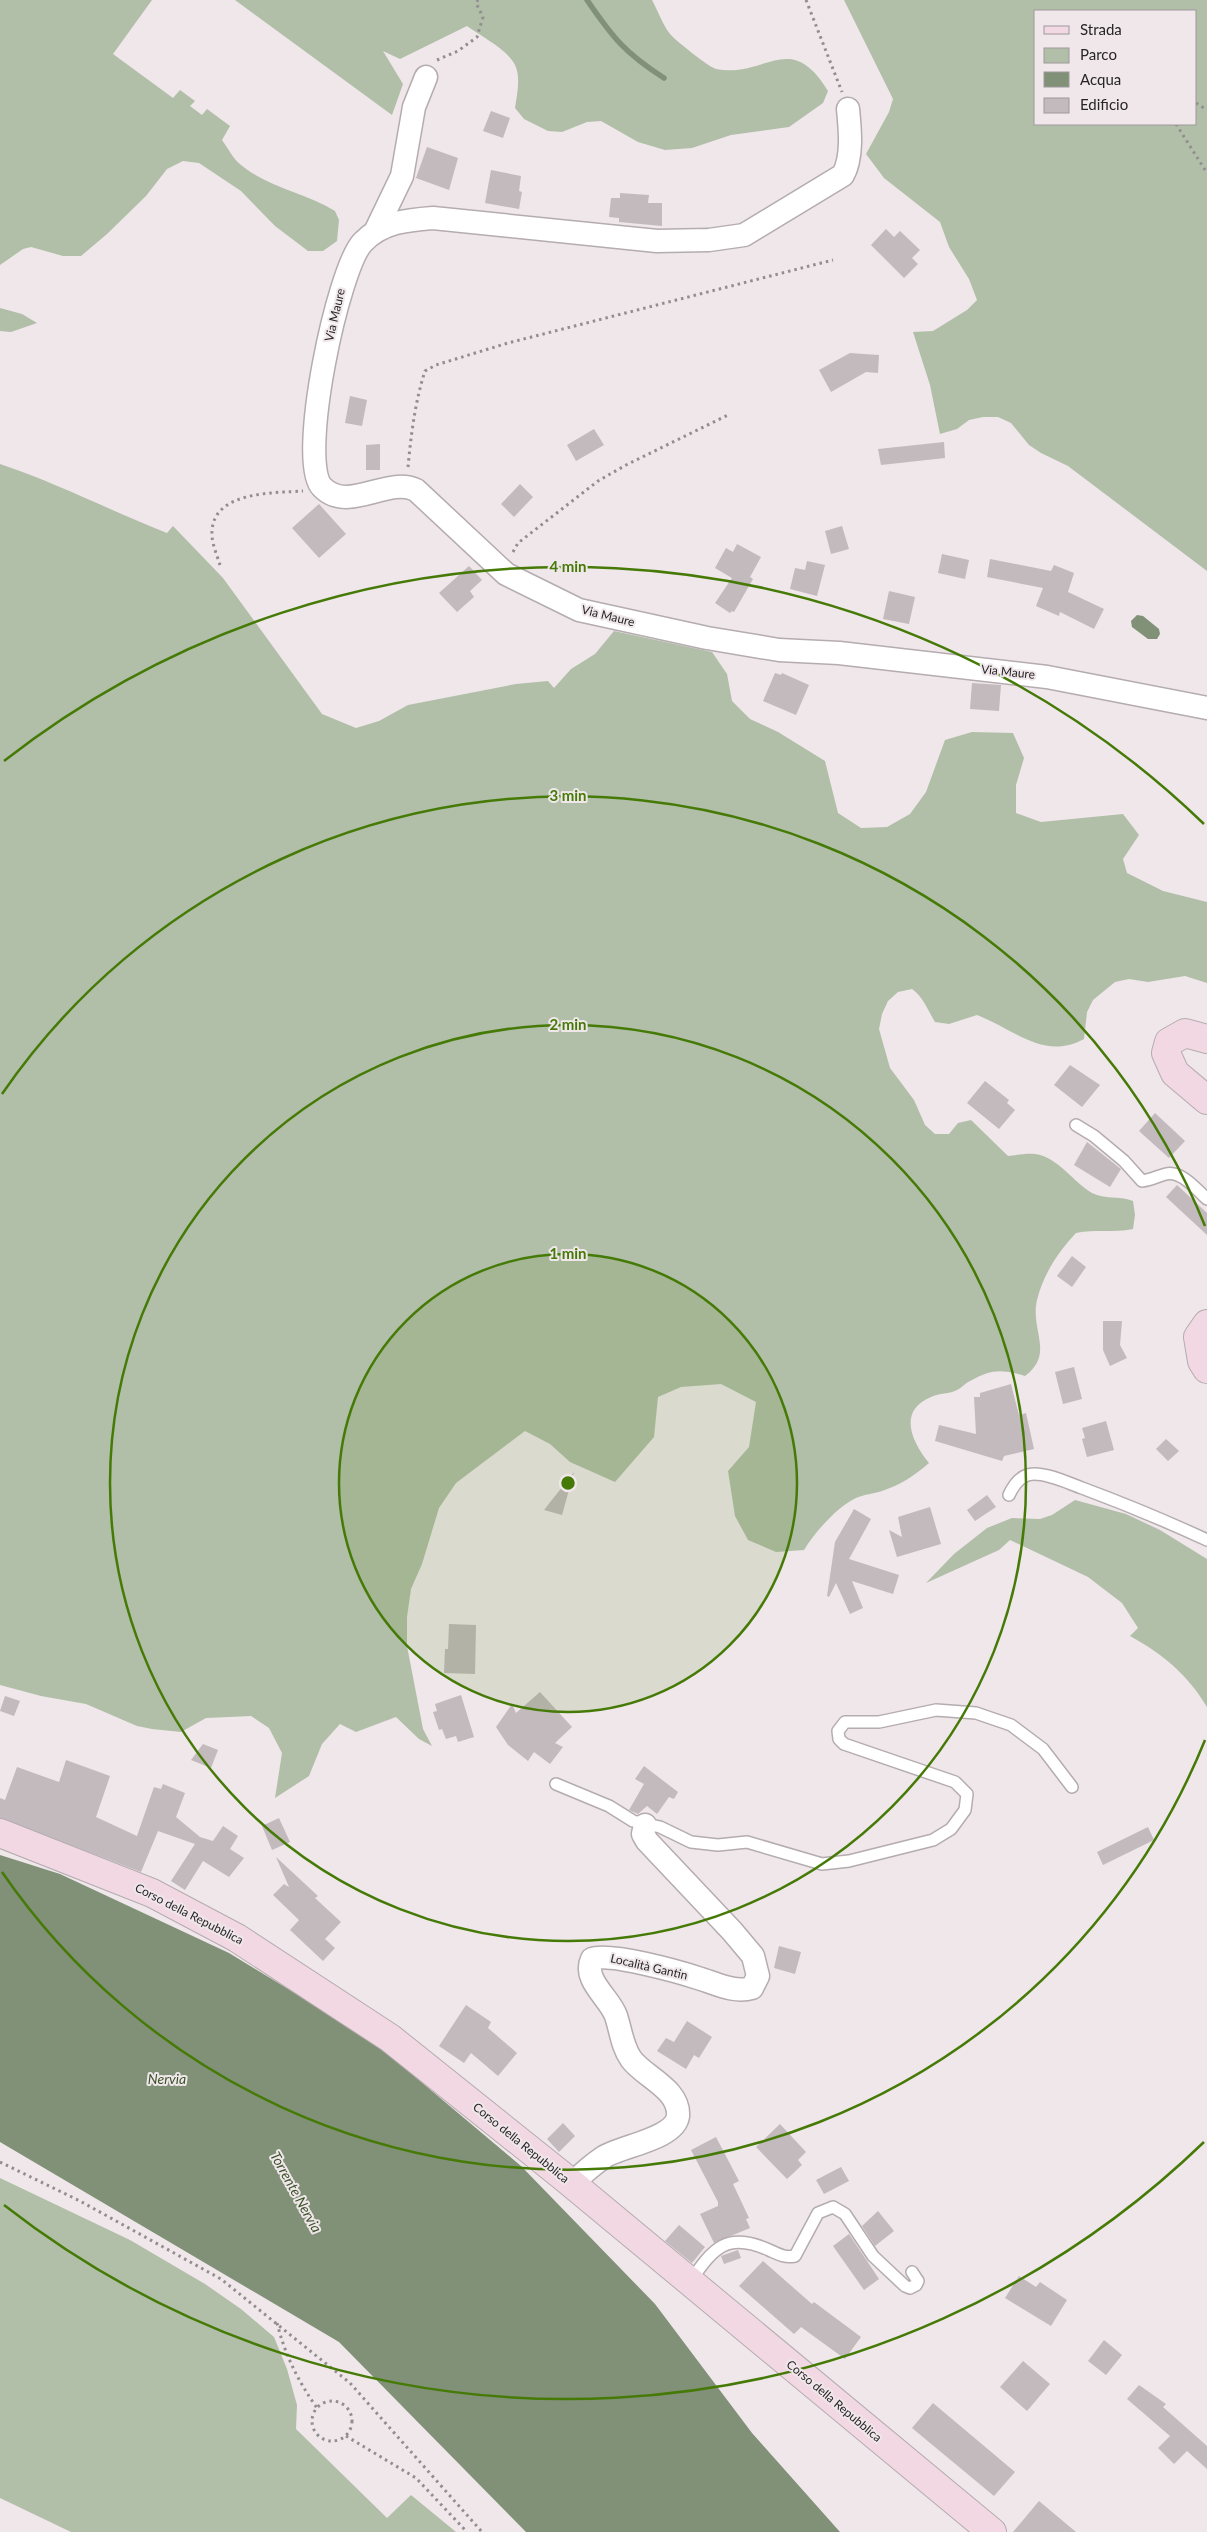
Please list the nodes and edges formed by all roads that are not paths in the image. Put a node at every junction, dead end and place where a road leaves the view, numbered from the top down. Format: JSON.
{"nodes":[{"id":1,"x":426,"y":77,"type":"road end"},
{"id":2,"x":848,"y":109,"type":"road end"},
{"id":3,"x":376,"y":230,"type":"junction"},
{"id":4,"x":1207,"y":708,"type":"edge"},
{"id":5,"x":1207,"y":1040,"type":"edge"},
{"id":6,"x":1207,"y":1100,"type":"edge"},
{"id":7,"x":1076,"y":1126,"type":"dead end"},
{"id":8,"x":1207,"y":1199,"type":"edge"},
{"id":9,"x":1207,"y":1324,"type":"edge"},
{"id":10,"x":1207,"y":1369,"type":"edge"},
{"id":11,"x":1009,"y":1495,"type":"dead end"},
{"id":12,"x":1207,"y":1540,"type":"edge"},
{"id":13,"x":556,"y":1784,"type":"dead end"},
{"id":14,"x":1072,"y":1787,"type":"dead end"},
{"id":15,"x":645,"y":1825,"type":"junction"},
{"id":16,"x":0,"y":1833,"type":"edge"},
{"id":17,"x":572,"y":2184,"type":"junction"},
{"id":18,"x":912,"y":2272,"type":"dead end"},
{"id":19,"x":690,"y":2282,"type":"junction"},
{"id":20,"x":992,"y":2532,"type":"edge"}],
"edges":[{"from":1,"to":3,"type":"street"},
{"from":2,"to":3,"type":"street"},
{"from":3,"to":4,"type":"street","name":"Via Maure"},
{"from":5,"to":6,"type":"main road"},
{"from":7,"to":8,"type":"lane"},
{"from":9,"to":10,"type":"main road"},
{"from":11,"to":12,"type":"lane"},
{"from":13,"to":15,"type":"lane"},
{"from":14,"to":15,"type":"lane"},
{"from":15,"to":17,"type":"street","name":"Località Gantin"},
{"from":16,"to":17,"type":"main road","name":"Corso della Repubblica"},
{"from":17,"to":19,"type":"main road","name":"Corso della Repubblica"},
{"from":18,"to":19,"type":"lane"},
{"from":19,"to":20,"type":"main road","name":"Corso della Repubblica"}]}
